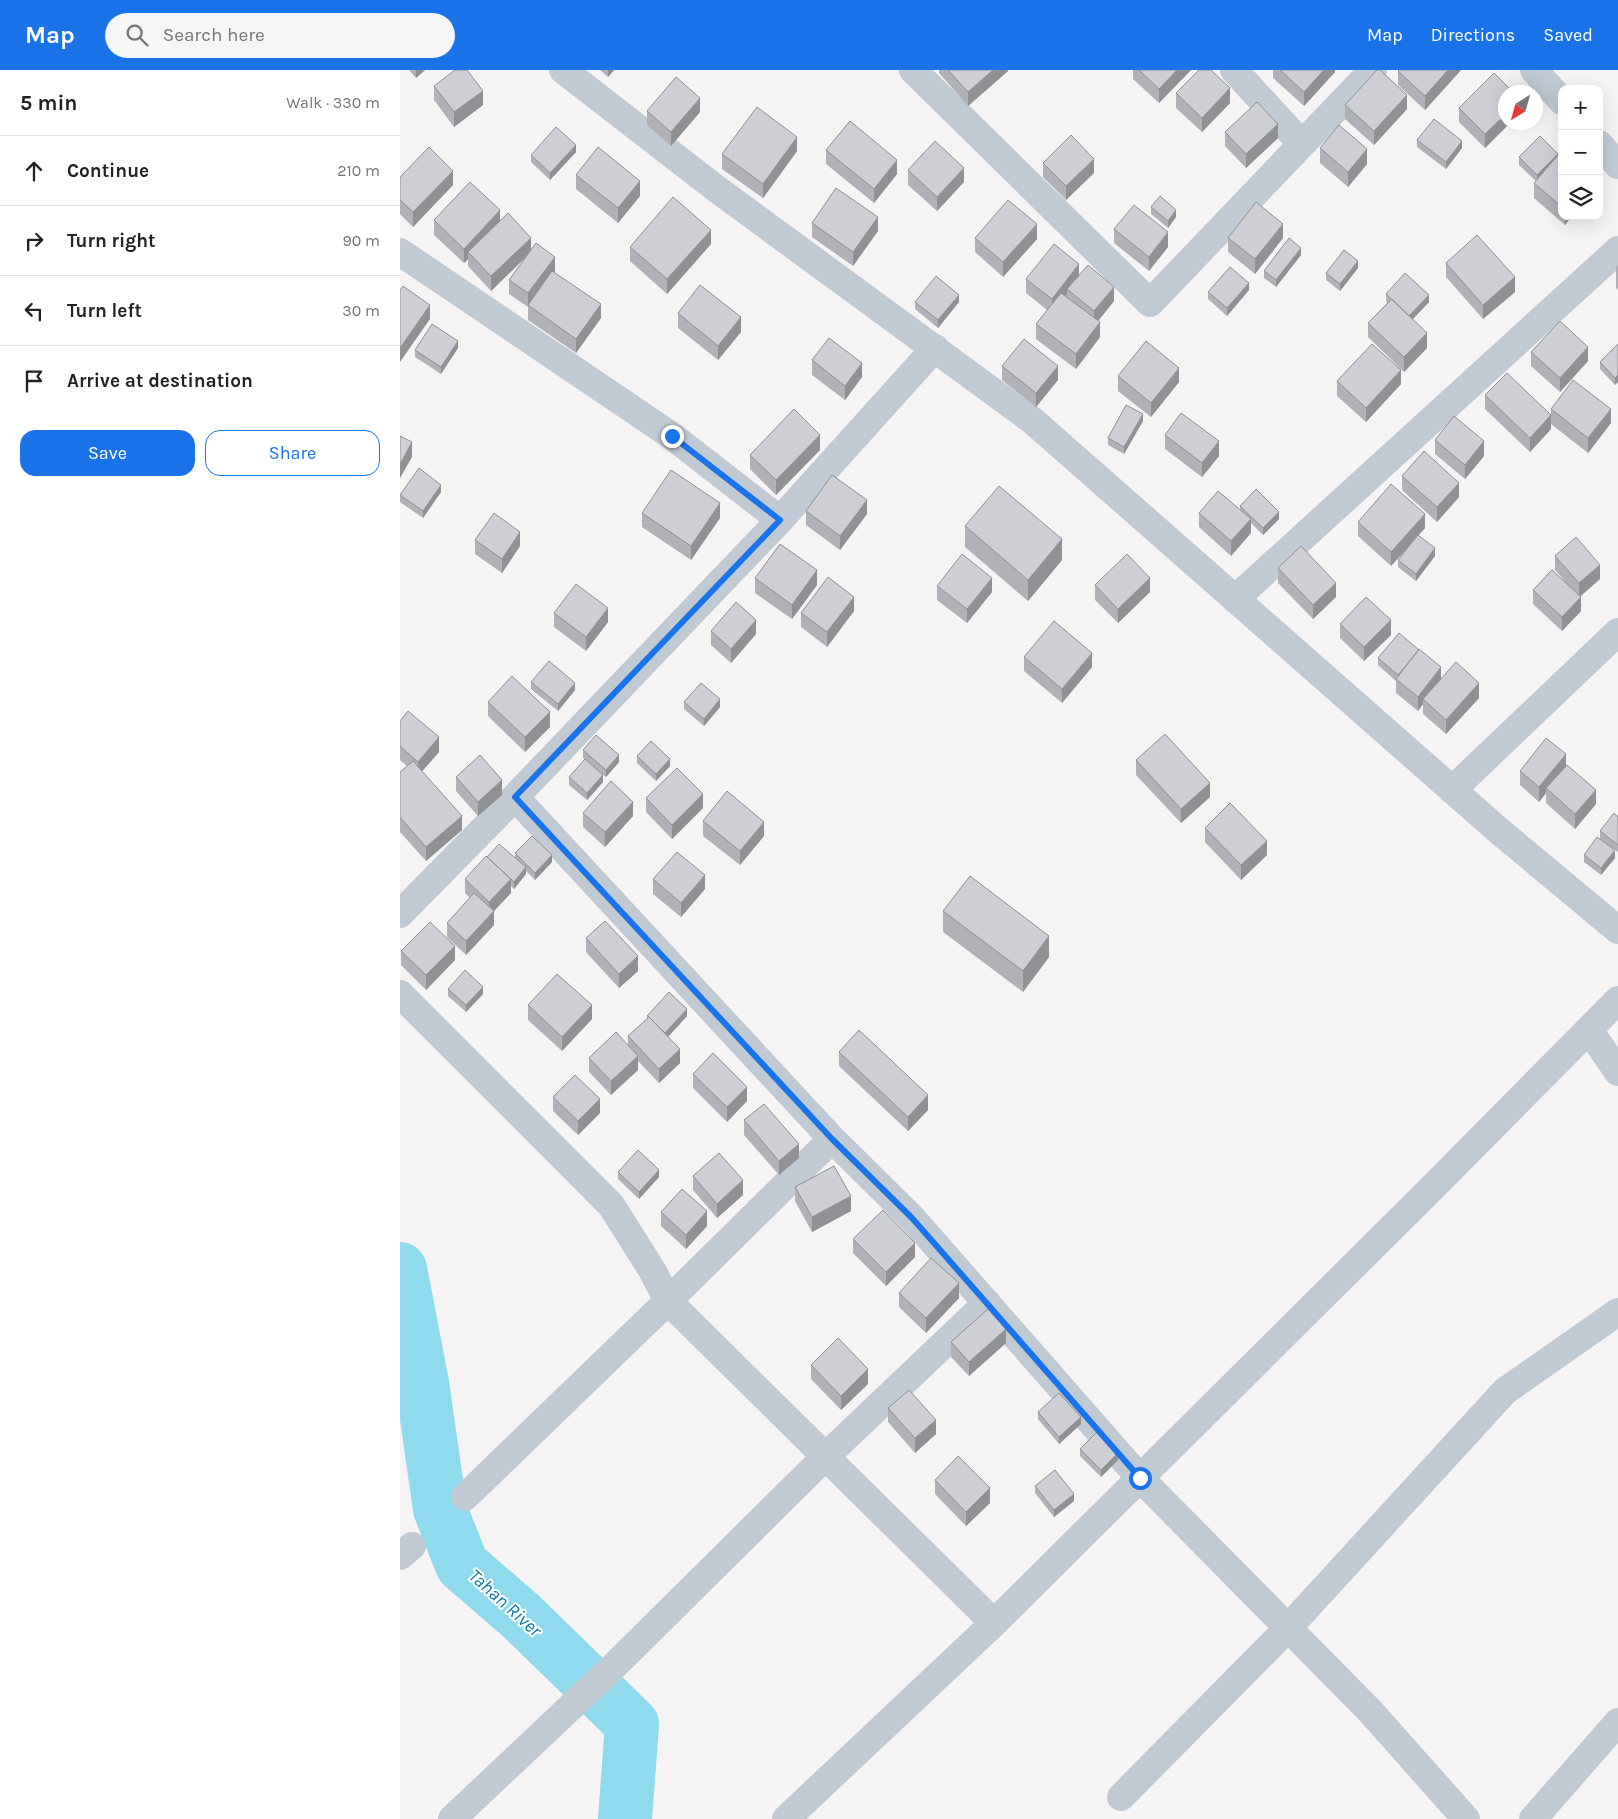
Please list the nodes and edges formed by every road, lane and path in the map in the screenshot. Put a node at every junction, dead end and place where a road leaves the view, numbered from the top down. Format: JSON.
{"nodes":[{"id":1,"x":563,"y":70,"type":"edge"},
{"id":2,"x":913,"y":70,"type":"edge"},
{"id":3,"x":1234,"y":70,"type":"edge"},
{"id":4,"x":1373,"y":70,"type":"edge"},
{"id":5,"x":1534,"y":70,"type":"edge"},
{"id":6,"x":1558,"y":97,"type":"edge"},
{"id":7,"x":1302,"y":144,"type":"junction"},
{"id":8,"x":1603,"y":148,"type":"edge"},
{"id":9,"x":1618,"y":165,"type":"edge"},
{"id":10,"x":1618,"y":250,"type":"edge"},
{"id":11,"x":400,"y":252,"type":"edge"},
{"id":12,"x":935,"y":348,"type":"junction"},
{"id":13,"x":780,"y":520,"type":"junction"},
{"id":14,"x":1235,"y":599,"type":"junction"},
{"id":15,"x":1618,"y":632,"type":"edge"},
{"id":16,"x":1452,"y":790,"type":"junction"},
{"id":17,"x":515,"y":797,"type":"junction"},
{"id":18,"x":400,"y":914,"type":"edge"},
{"id":19,"x":1618,"y":930,"type":"edge"},
{"id":20,"x":400,"y":994,"type":"edge"},
{"id":21,"x":1618,"y":1000,"type":"edge"},
{"id":22,"x":1588,"y":1030,"type":"junction"},
{"id":23,"x":1618,"y":1072,"type":"edge"},
{"id":24,"x":832,"y":1139,"type":"junction"},
{"id":25,"x":668,"y":1301,"type":"junction"},
{"id":26,"x":987,"y":1303,"type":"junction"},
{"id":27,"x":1618,"y":1312,"type":"edge"},
{"id":28,"x":825,"y":1457,"type":"junction"},
{"id":29,"x":1140,"y":1478,"type":"junction"},
{"id":30,"x":465,"y":1497,"type":"dead end"},
{"id":31,"x":994,"y":1623,"type":"junction"},
{"id":32,"x":1288,"y":1628,"type":"junction"},
{"id":33,"x":1618,"y":1722,"type":"edge"},
{"id":34,"x":1121,"y":1797,"type":"dead end"},
{"id":35,"x":452,"y":1819,"type":"edge"},
{"id":36,"x":786,"y":1819,"type":"edge"},
{"id":37,"x":1466,"y":1819,"type":"edge"},
{"id":38,"x":1533,"y":1819,"type":"edge"}],
"edges":[{"from":1,"to":12,"type":"street"},
{"from":2,"to":7,"type":"street"},
{"from":3,"to":7,"type":"street"},
{"from":4,"to":7,"type":"street"},
{"from":5,"to":6,"type":"street"},
{"from":8,"to":9,"type":"street"},
{"from":10,"to":14,"type":"street"},
{"from":11,"to":13,"type":"street"},
{"from":12,"to":13,"type":"street"},
{"from":12,"to":14,"type":"street"},
{"from":13,"to":17,"type":"street"},
{"from":14,"to":16,"type":"street"},
{"from":15,"to":16,"type":"street"},
{"from":16,"to":19,"type":"street"},
{"from":17,"to":18,"type":"street"},
{"from":17,"to":24,"type":"street"},
{"from":20,"to":25,"type":"street"},
{"from":21,"to":22,"type":"street"},
{"from":22,"to":23,"type":"street"},
{"from":22,"to":29,"type":"street"},
{"from":24,"to":25,"type":"street"},
{"from":24,"to":26,"type":"street"},
{"from":25,"to":28,"type":"street"},
{"from":25,"to":30,"type":"street"},
{"from":26,"to":28,"type":"street"},
{"from":26,"to":29,"type":"street"},
{"from":27,"to":32,"type":"street"},
{"from":28,"to":31,"type":"street"},
{"from":28,"to":35,"type":"street"},
{"from":29,"to":31,"type":"street"},
{"from":29,"to":32,"type":"street"},
{"from":31,"to":36,"type":"street"},
{"from":32,"to":34,"type":"street"},
{"from":32,"to":37,"type":"street"},
{"from":33,"to":38,"type":"street"}]}
